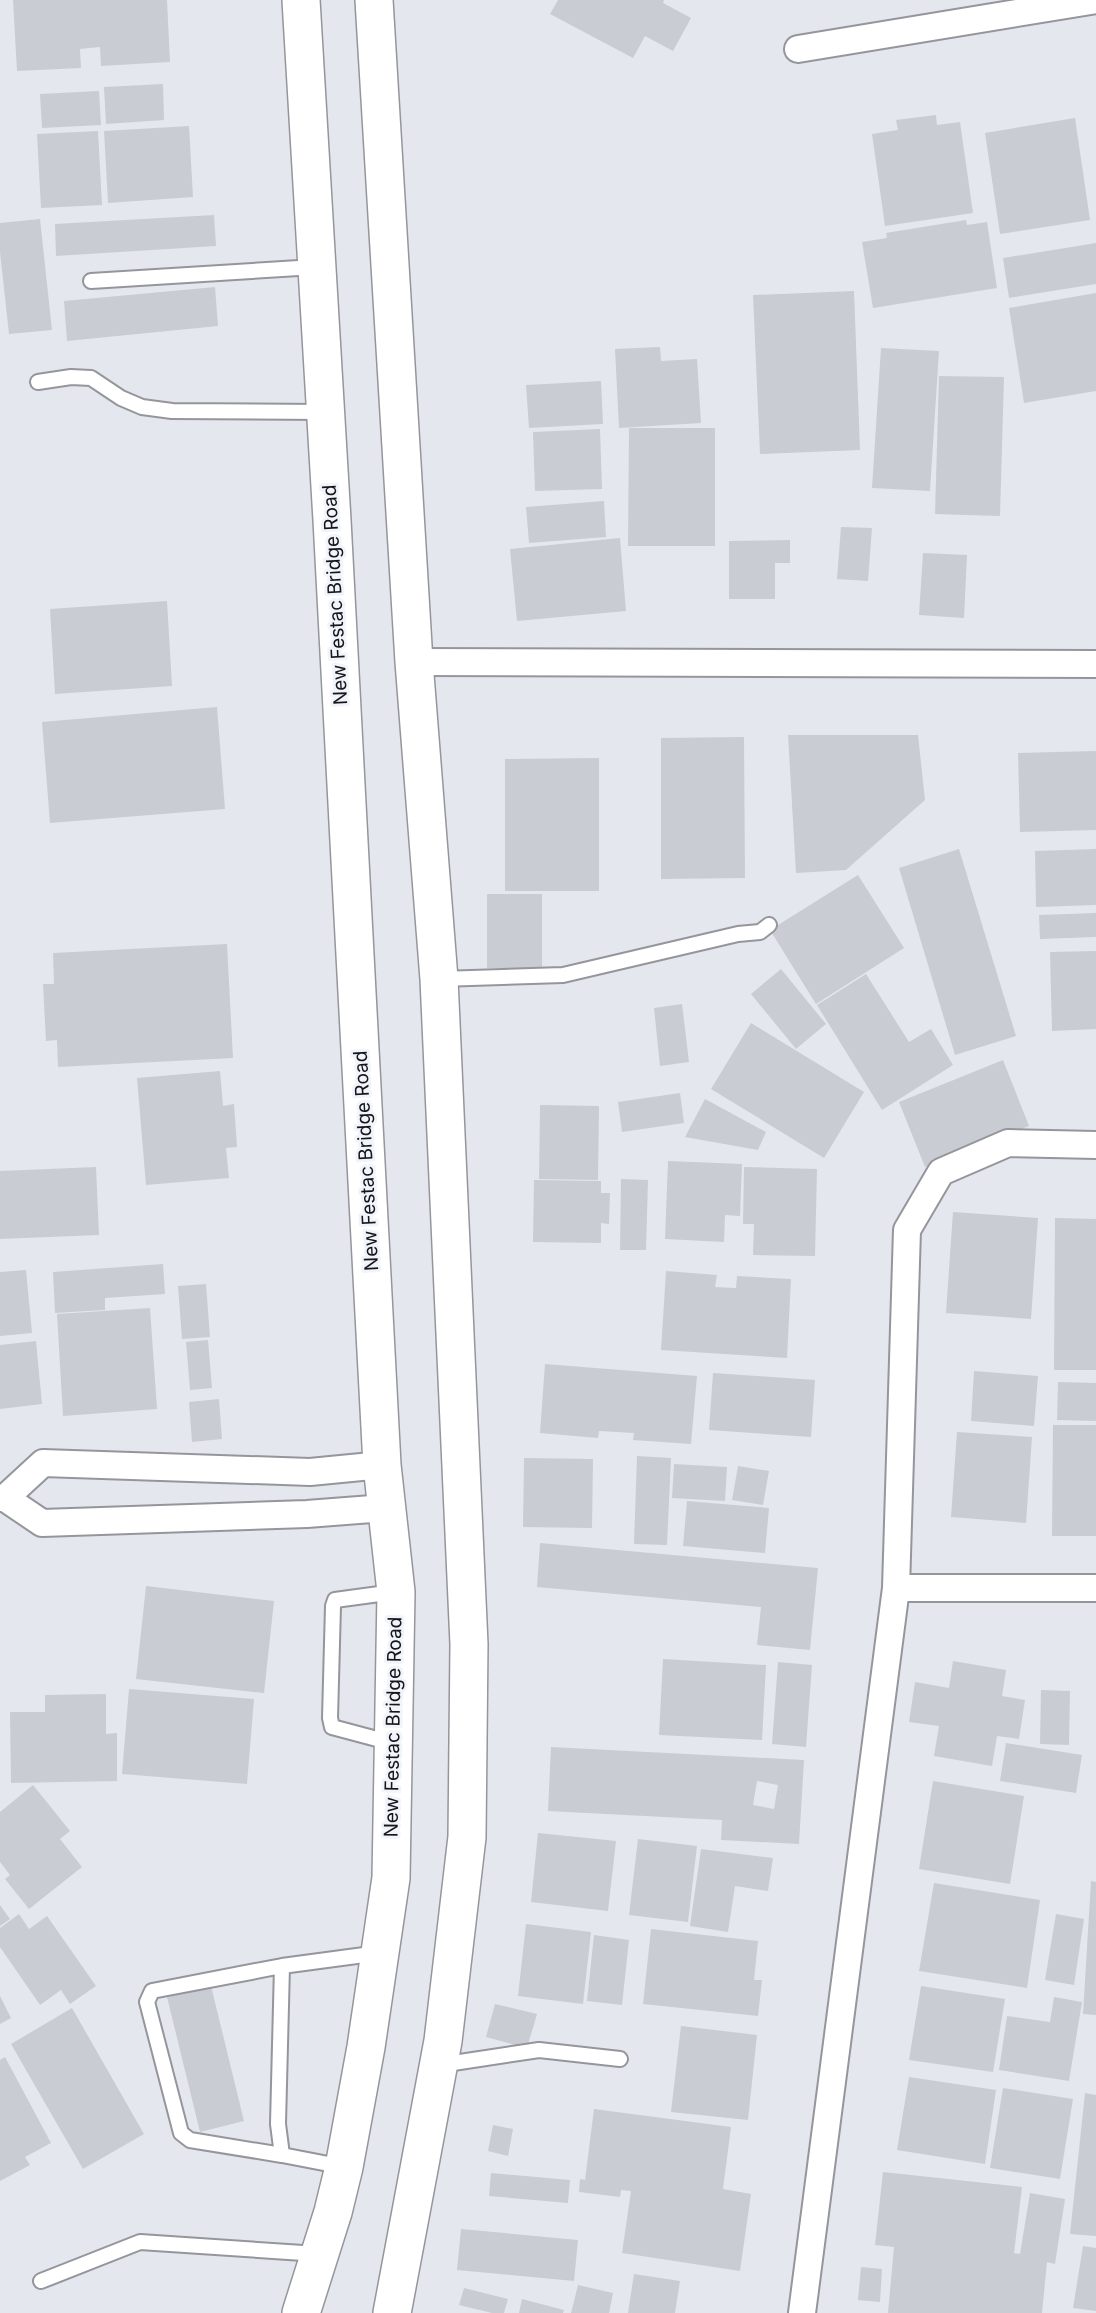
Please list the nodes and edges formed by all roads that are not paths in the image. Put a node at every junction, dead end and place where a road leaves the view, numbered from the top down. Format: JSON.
{"nodes":[{"id":1,"x":300,"y":0,"type":"edge"},
{"id":2,"x":374,"y":0,"type":"edge"},
{"id":3,"x":1096,"y":0,"type":"edge"},
{"id":4,"x":797,"y":48,"type":"dead end"},
{"id":5,"x":316,"y":267,"type":"junction"},
{"id":6,"x":91,"y":281,"type":"dead end"},
{"id":7,"x":38,"y":382,"type":"dead end"},
{"id":8,"x":325,"y":412,"type":"junction"},
{"id":9,"x":414,"y":662,"type":"junction"},
{"id":10,"x":1096,"y":664,"type":"edge"},
{"id":11,"x":769,"y":925,"type":"dead end"},
{"id":12,"x":439,"y":979,"type":"junction"},
{"id":13,"x":1096,"y":1144,"type":"edge"},
{"id":14,"x":382,"y":1465,"type":"junction"},
{"id":15,"x":3,"y":1498,"type":"edge"},
{"id":16,"x":385,"y":1508,"type":"junction"},
{"id":17,"x":896,"y":1588,"type":"junction"},
{"id":18,"x":1096,"y":1588,"type":"edge"},
{"id":19,"x":396,"y":1592,"type":"junction"},
{"id":20,"x":394,"y":1744,"type":"junction"},
{"id":21,"x":381,"y":1953,"type":"junction"},
{"id":22,"x":282,"y":1966,"type":"junction"},
{"id":23,"x":620,"y":2059,"type":"dead end"},
{"id":24,"x":439,"y":2065,"type":"junction"},
{"id":25,"x":282,"y":2155,"type":"junction"},
{"id":26,"x":344,"y":2166,"type":"junction"},
{"id":27,"x":319,"y":2254,"type":"junction"},
{"id":28,"x":41,"y":2281,"type":"dead end"},
{"id":29,"x":301,"y":2313,"type":"edge"},
{"id":30,"x":392,"y":2313,"type":"edge"},
{"id":31,"x":802,"y":2313,"type":"edge"}],
"edges":[{"from":1,"to":5,"type":"main road","name":"New Festac Bridge Road"},
{"from":2,"to":9,"type":"main road"},
{"from":3,"to":4,"type":"street"},
{"from":5,"to":6,"type":"lane"},
{"from":5,"to":8,"type":"main road","name":"New Festac Bridge Road"},
{"from":7,"to":8,"type":"lane"},
{"from":8,"to":14,"type":"main road","name":"New Festac Bridge Road"},
{"from":9,"to":10,"type":"street"},
{"from":9,"to":12,"type":"main road"},
{"from":11,"to":12,"type":"lane"},
{"from":12,"to":24,"type":"main road"},
{"from":13,"to":17,"type":"street"},
{"from":14,"to":15,"type":"street"},
{"from":14,"to":16,"type":"main road","name":"New Festac Bridge Road"},
{"from":15,"to":16,"type":"street"},
{"from":16,"to":19,"type":"main road","name":"New Festac Bridge Road"},
{"from":17,"to":18,"type":"street"},
{"from":17,"to":31,"type":"street"},
{"from":19,"to":20,"type":"main road","name":"New Festac Bridge Road"},
{"from":19,"to":20,"type":"lane"},
{"from":20,"to":21,"type":"main road","name":"New Festac Bridge Road"},
{"from":21,"to":22,"type":"lane"},
{"from":21,"to":26,"type":"main road","name":"New Festac Bridge Road"},
{"from":22,"to":25,"type":"lane"},
{"from":22,"to":25,"type":"lane"},
{"from":23,"to":24,"type":"lane"},
{"from":24,"to":30,"type":"main road"},
{"from":25,"to":26,"type":"lane"},
{"from":26,"to":27,"type":"main road","name":"New Festac Bridge Road"},
{"from":27,"to":28,"type":"lane"},
{"from":27,"to":29,"type":"main road","name":"New Festac Bridge Road"}]}
